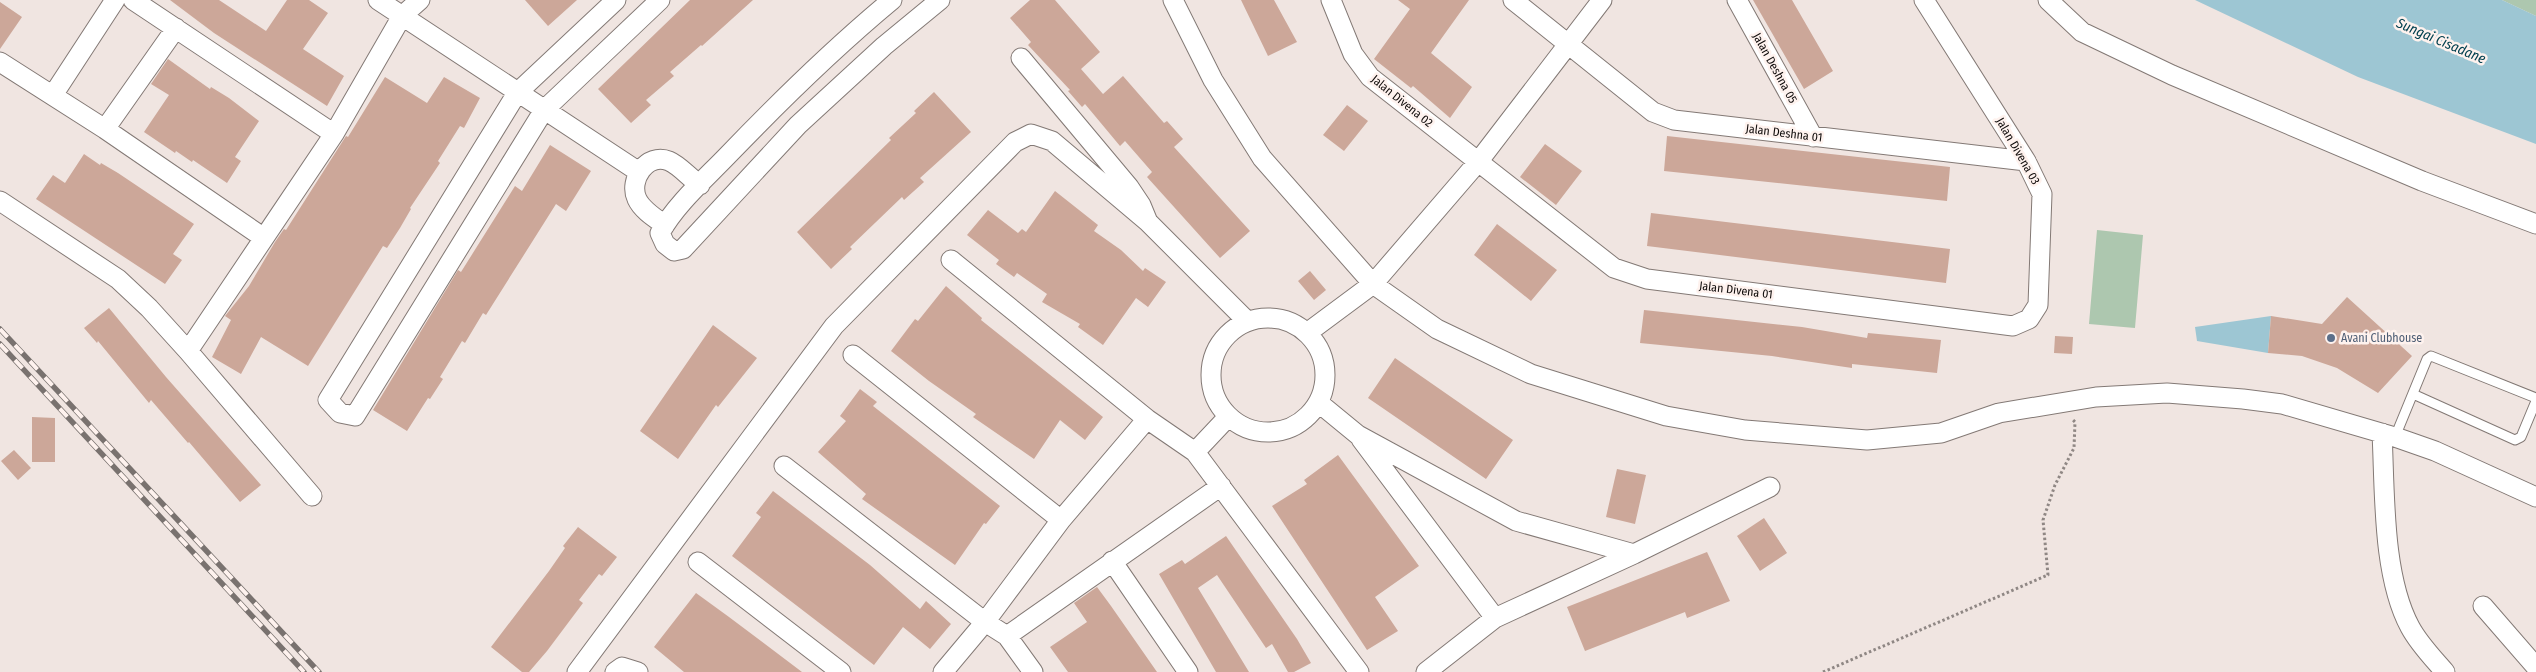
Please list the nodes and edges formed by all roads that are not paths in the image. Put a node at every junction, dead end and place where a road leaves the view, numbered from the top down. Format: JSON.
{"nodes":[{"id":1,"x":115,"y":0,"type":"edge"},
{"id":2,"x":133,"y":0,"type":"edge"},
{"id":3,"x":378,"y":0,"type":"edge"},
{"id":4,"x":420,"y":0,"type":"edge"},
{"id":5,"x":616,"y":0,"type":"edge"},
{"id":6,"x":660,"y":0,"type":"edge"},
{"id":7,"x":892,"y":0,"type":"edge"},
{"id":8,"x":940,"y":0,"type":"edge"},
{"id":9,"x":1173,"y":0,"type":"edge"},
{"id":10,"x":1331,"y":0,"type":"edge"},
{"id":11,"x":1513,"y":0,"type":"edge"},
{"id":12,"x":1602,"y":0,"type":"edge"},
{"id":13,"x":1736,"y":0,"type":"edge"},
{"id":14,"x":1924,"y":0,"type":"edge"},
{"id":15,"x":2048,"y":0,"type":"edge"},
{"id":16,"x":402,"y":16,"type":"junction"},
{"id":17,"x":176,"y":28,"type":"junction"},
{"id":18,"x":1568,"y":44,"type":"junction"},
{"id":19,"x":1021,"y":58,"type":"dead end"},
{"id":20,"x":0,"y":62,"type":"edge"},
{"id":21,"x":517,"y":93,"type":"junction"},
{"id":22,"x":53,"y":96,"type":"junction"},
{"id":23,"x":544,"y":110,"type":"junction"},
{"id":24,"x":105,"y":129,"type":"junction"},
{"id":25,"x":334,"y":134,"type":"junction"},
{"id":26,"x":1813,"y":137,"type":"junction"},
{"id":27,"x":2026,"y":161,"type":"junction"},
{"id":28,"x":1478,"y":162,"type":"junction"},
{"id":29,"x":638,"y":172,"type":"junction"},
{"id":30,"x":700,"y":185,"type":"junction"},
{"id":31,"x":0,"y":202,"type":"edge"},
{"id":32,"x":1148,"y":222,"type":"junction"},
{"id":33,"x":2536,"y":224,"type":"edge"},
{"id":34,"x":665,"y":225,"type":"junction"},
{"id":35,"x":264,"y":238,"type":"junction"},
{"id":36,"x":951,"y":260,"type":"dead end"},
{"id":37,"x":1373,"y":284,"type":"junction"},
{"id":38,"x":2029,"y":319,"type":"joint"},
{"id":39,"x":1247,"y":321,"type":"junction"},
{"id":40,"x":1307,"y":332,"type":"junction"},
{"id":41,"x":188,"y":351,"type":"junction"},
{"id":42,"x":853,"y":355,"type":"dead end"},
{"id":43,"x":2414,"y":394,"type":"junction"},
{"id":44,"x":2536,"y":399,"type":"edge"},
{"id":45,"x":1319,"y":403,"type":"junction"},
{"id":46,"x":1228,"y":417,"type":"junction"},
{"id":47,"x":1147,"y":419,"type":"junction"},
{"id":48,"x":1358,"y":435,"type":"junction"},
{"id":49,"x":2389,"y":435,"type":"junction"},
{"id":50,"x":1195,"y":452,"type":"junction"},
{"id":51,"x":784,"y":466,"type":"dead end"},
{"id":52,"x":1221,"y":486,"type":"junction"},
{"id":53,"x":1770,"y":486,"type":"dead end"},
{"id":54,"x":312,"y":496,"type":"dead end"},
{"id":55,"x":2536,"y":497,"type":"edge"},
{"id":56,"x":1061,"y":520,"type":"junction"},
{"id":57,"x":1634,"y":554,"type":"junction"},
{"id":58,"x":1112,"y":561,"type":"junction"},
{"id":59,"x":698,"y":562,"type":"dead end"},
{"id":60,"x":2483,"y":606,"type":"dead end"},
{"id":61,"x":1495,"y":618,"type":"junction"},
{"id":62,"x":985,"y":622,"type":"junction"},
{"id":63,"x":1007,"y":636,"type":"junction"},
{"id":64,"x":2536,"y":667,"type":"edge"},
{"id":65,"x":576,"y":672,"type":"edge"},
{"id":66,"x":615,"y":672,"type":"edge"},
{"id":67,"x":638,"y":672,"type":"edge"},
{"id":68,"x":841,"y":672,"type":"edge"},
{"id":69,"x":943,"y":672,"type":"edge"},
{"id":70,"x":1033,"y":672,"type":"edge"},
{"id":71,"x":1188,"y":672,"type":"edge"},
{"id":72,"x":1359,"y":672,"type":"edge"},
{"id":73,"x":1426,"y":672,"type":"edge"},
{"id":74,"x":2445,"y":672,"type":"edge"}],
"edges":[{"from":1,"to":22,"type":"street"},
{"from":2,"to":17,"type":"street"},
{"from":3,"to":16,"type":"street"},
{"from":4,"to":16,"type":"street"},
{"from":5,"to":21,"type":"street"},
{"from":6,"to":23,"type":"street"},
{"from":7,"to":30,"type":"street"},
{"from":8,"to":34,"type":"street"},
{"from":9,"to":37,"type":"street"},
{"from":10,"to":28,"type":"street","name":"Jalan Divena 02"},
{"from":11,"to":18,"type":"street","name":"Jalan Deshna 01"},
{"from":12,"to":18,"type":"street"},
{"from":13,"to":26,"type":"street","name":"Jalan Deshna 05"},
{"from":14,"to":27,"type":"street","name":"Jalan Divena 03"},
{"from":15,"to":33,"type":"street"},
{"from":16,"to":21,"type":"street"},
{"from":16,"to":25,"type":"street"},
{"from":17,"to":24,"type":"street"},
{"from":17,"to":25,"type":"street"},
{"from":18,"to":26,"type":"street","name":"Jalan Deshna 01"},
{"from":18,"to":28,"type":"street"},
{"from":19,"to":32,"type":"street"},
{"from":20,"to":22,"type":"street"},
{"from":21,"to":23,"type":"street"},
{"from":21,"to":23,"type":"street"},
{"from":22,"to":24,"type":"street"},
{"from":23,"to":29,"type":"street"},
{"from":24,"to":35,"type":"street"},
{"from":25,"to":35,"type":"street"},
{"from":26,"to":27,"type":"street","name":"Jalan Deshna 01"},
{"from":27,"to":38,"type":"street","name":"Jalan Divena 03"},
{"from":28,"to":37,"type":"street"},
{"from":28,"to":38,"type":"street","name":"Jalan Divena 01"},
{"from":29,"to":30,"type":"street"},
{"from":29,"to":34,"type":"street"},
{"from":30,"to":34,"type":"street"},
{"from":31,"to":41,"type":"street"},
{"from":32,"to":39,"type":"street"},
{"from":32,"to":65,"type":"street"},
{"from":35,"to":41,"type":"street"},
{"from":36,"to":47,"type":"street"},
{"from":37,"to":40,"type":"street"},
{"from":37,"to":49,"type":"street"},
{"from":39,"to":40,"type":"street"},
{"from":39,"to":46,"type":"street"},
{"from":40,"to":45,"type":"street"},
{"from":41,"to":54,"type":"street"},
{"from":42,"to":56,"type":"street"},
{"from":43,"to":44,"type":"lane"},
{"from":43,"to":44,"type":"lane"},
{"from":43,"to":49,"type":"lane"},
{"from":45,"to":46,"type":"street"},
{"from":45,"to":48,"type":"street"},
{"from":46,"to":50,"type":"street"},
{"from":47,"to":50,"type":"street"},
{"from":47,"to":56,"type":"street"},
{"from":48,"to":57,"type":"street"},
{"from":48,"to":61,"type":"street"},
{"from":49,"to":55,"type":"street"},
{"from":49,"to":74,"type":"street"},
{"from":50,"to":52,"type":"street"},
{"from":51,"to":62,"type":"street"},
{"from":52,"to":58,"type":"street"},
{"from":52,"to":72,"type":"street"},
{"from":53,"to":57,"type":"street"},
{"from":56,"to":62,"type":"street"},
{"from":57,"to":61,"type":"street"},
{"from":58,"to":63,"type":"street"},
{"from":58,"to":71,"type":"street"},
{"from":59,"to":68,"type":"street"},
{"from":60,"to":64,"type":"street"},
{"from":61,"to":73,"type":"street"},
{"from":62,"to":63,"type":"street"},
{"from":62,"to":69,"type":"street"},
{"from":63,"to":70,"type":"street"},
{"from":66,"to":67,"type":"street"}]}
